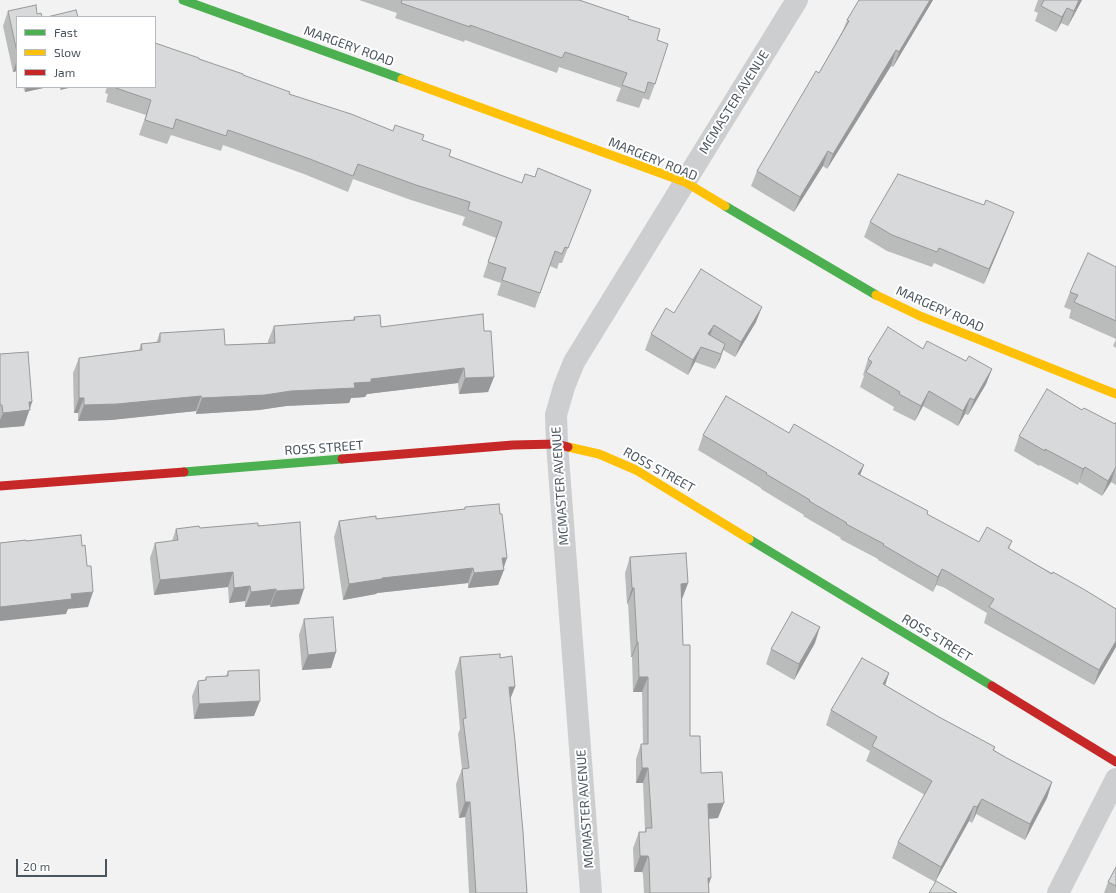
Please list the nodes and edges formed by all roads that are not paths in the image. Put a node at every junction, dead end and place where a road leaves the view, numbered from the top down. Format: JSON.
{"nodes":[{"id":1,"x":183,"y":0,"type":"edge"},
{"id":2,"x":797,"y":0,"type":"edge"},
{"id":3,"x":685,"y":182,"type":"junction"},
{"id":4,"x":1116,"y":394,"type":"edge"},
{"id":5,"x":557,"y":444,"type":"junction"},
{"id":6,"x":0,"y":486,"type":"edge"},
{"id":7,"x":1116,"y":762,"type":"edge"},
{"id":8,"x":1116,"y":779,"type":"edge"},
{"id":9,"x":591,"y":893,"type":"edge"},
{"id":10,"x":1058,"y":893,"type":"edge"}],
"edges":[{"from":1,"to":3,"type":"street","name":"MARGERY ROAD"},
{"from":2,"to":3,"type":"street","name":"MCMASTER AVENUE"},
{"from":3,"to":4,"type":"street","name":"MARGERY ROAD"},
{"from":3,"to":5,"type":"street","name":"MCMASTER AVENUE"},
{"from":5,"to":6,"type":"street","name":"ROSS STREET"},
{"from":5,"to":7,"type":"street","name":"ROSS STREET"},
{"from":5,"to":9,"type":"street","name":"MCMASTER AVENUE"},
{"from":8,"to":10,"type":"street"}]}
